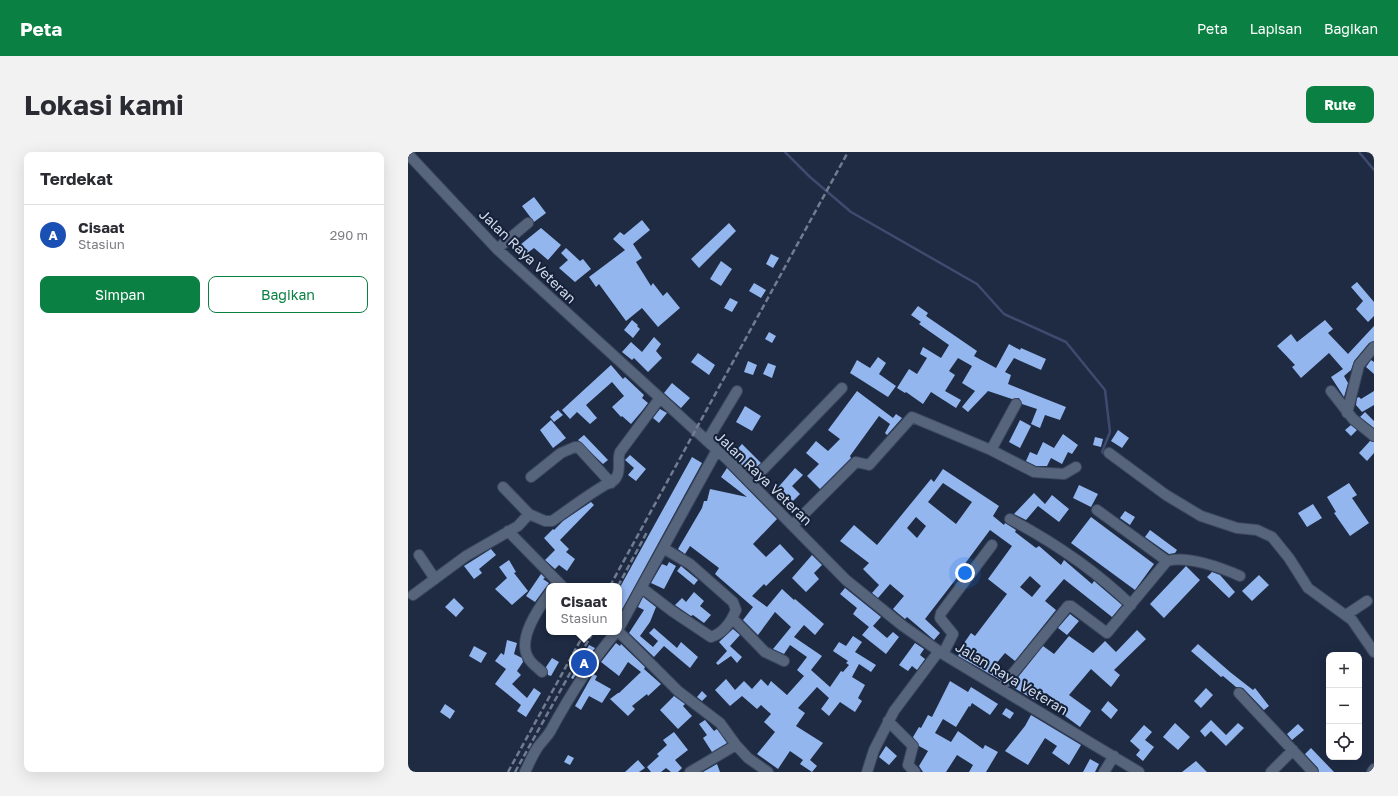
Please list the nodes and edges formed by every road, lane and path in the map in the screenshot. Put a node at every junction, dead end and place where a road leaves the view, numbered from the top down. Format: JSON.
{"nodes":[{"id":1,"x":408,"y":154,"type":"edge"},
{"id":2,"x":528,"y":223,"type":"dead end"},
{"id":3,"x":497,"y":249,"type":"junction"},
{"id":4,"x":1374,"y":348,"type":"edge"},
{"id":5,"x":842,"y":388,"type":"dead end"},
{"id":6,"x":737,"y":391,"type":"dead end"},
{"id":7,"x":1331,"y":391,"type":"dead end"},
{"id":8,"x":660,"y":398,"type":"junction"},
{"id":9,"x":1016,"y":404,"type":"dead end"},
{"id":10,"x":1347,"y":413,"type":"junction"},
{"id":11,"x":1374,"y":436,"type":"edge"},
{"id":12,"x":707,"y":441,"type":"junction"},
{"id":13,"x":717,"y":450,"type":"junction"},
{"id":14,"x":991,"y":450,"type":"junction"},
{"id":15,"x":1109,"y":453,"type":"dead end"},
{"id":16,"x":1076,"y":466,"type":"dead end"},
{"id":17,"x":531,"y":477,"type":"dead end"},
{"id":18,"x":611,"y":483,"type":"junction"},
{"id":19,"x":750,"y":483,"type":"junction"},
{"id":20,"x":503,"y":487,"type":"dead end"},
{"id":21,"x":1097,"y":510,"type":"dead end"},
{"id":22,"x":529,"y":514,"type":"junction"},
{"id":23,"x":1010,"y":519,"type":"dead end"},
{"id":24,"x":793,"y":525,"type":"junction"},
{"id":25,"x":508,"y":531,"type":"junction"},
{"id":26,"x":992,"y":545,"type":"dead end"},
{"id":27,"x":663,"y":548,"type":"junction"},
{"id":28,"x":418,"y":555,"type":"dead end"},
{"id":29,"x":1167,"y":560,"type":"junction"},
{"id":30,"x":1240,"y":576,"type":"dead end"},
{"id":31,"x":435,"y":579,"type":"junction"},
{"id":32,"x":556,"y":583,"type":"edge"},
{"id":33,"x":642,"y":588,"type":"junction"},
{"id":34,"x":413,"y":595,"type":"dead end"},
{"id":35,"x":546,"y":598,"type":"edge"},
{"id":36,"x":1364,"y":603,"type":"dead end"},
{"id":37,"x":1131,"y":605,"type":"junction"},
{"id":38,"x":1347,"y":615,"type":"junction"},
{"id":39,"x":734,"y":620,"type":"junction"},
{"id":40,"x":622,"y":623,"type":"edge"},
{"id":41,"x":616,"y":635,"type":"edge"},
{"id":42,"x":621,"y":635,"type":"edge"},
{"id":43,"x":1374,"y":652,"type":"edge"},
{"id":44,"x":941,"y":653,"type":"junction"},
{"id":45,"x":784,"y":661,"type":"dead end"},
{"id":46,"x":542,"y":672,"type":"dead end"},
{"id":47,"x":1001,"y":688,"type":"junction"},
{"id":48,"x":1239,"y":693,"type":"dead end"},
{"id":49,"x":888,"y":721,"type":"junction"},
{"id":50,"x":736,"y":745,"type":"junction"},
{"id":51,"x":1293,"y":750,"type":"junction"},
{"id":52,"x":1114,"y":756,"type":"junction"},
{"id":53,"x":1374,"y":769,"type":"edge"},
{"id":54,"x":525,"y":772,"type":"edge"},
{"id":55,"x":690,"y":772,"type":"edge"},
{"id":56,"x":768,"y":772,"type":"edge"},
{"id":57,"x":867,"y":772,"type":"edge"},
{"id":58,"x":915,"y":772,"type":"edge"},
{"id":59,"x":1104,"y":772,"type":"edge"},
{"id":60,"x":1139,"y":772,"type":"edge"},
{"id":61,"x":1271,"y":772,"type":"edge"},
{"id":62,"x":1314,"y":772,"type":"edge"},
{"id":63,"x":1372,"y":772,"type":"edge"}],
"edges":[{"from":1,"to":3,"type":"street","name":"Jalan Raya Veteran"},
{"from":2,"to":3,"type":"street"},
{"from":3,"to":8,"type":"street","name":"Jalan Raya Veteran"},
{"from":4,"to":10,"type":"street"},
{"from":5,"to":19,"type":"street"},
{"from":6,"to":12,"type":"street"},
{"from":7,"to":10,"type":"street"},
{"from":8,"to":12,"type":"street","name":"Jalan Raya Veteran"},
{"from":8,"to":18,"type":"street"},
{"from":9,"to":14,"type":"street"},
{"from":10,"to":11,"type":"street"},
{"from":12,"to":13,"type":"street","name":"Jalan Raya Veteran"},
{"from":13,"to":19,"type":"street","name":"Jalan Raya Veteran"},
{"from":13,"to":27,"type":"street"},
{"from":14,"to":16,"type":"street"},
{"from":14,"to":24,"type":"street"},
{"from":15,"to":38,"type":"street"},
{"from":17,"to":18,"type":"street"},
{"from":18,"to":22,"type":"street"},
{"from":19,"to":24,"type":"street","name":"Jalan Raya Veteran"},
{"from":20,"to":22,"type":"street"},
{"from":21,"to":29,"type":"street"},
{"from":22,"to":25,"type":"street"},
{"from":23,"to":37,"type":"street"},
{"from":24,"to":44,"type":"street","name":"Jalan Raya Veteran"},
{"from":25,"to":31,"type":"street"},
{"from":25,"to":32,"type":"street"},
{"from":26,"to":44,"type":"street"},
{"from":27,"to":33,"type":"street"},
{"from":27,"to":39,"type":"street"},
{"from":28,"to":31,"type":"street"},
{"from":29,"to":30,"type":"street"},
{"from":29,"to":37,"type":"street"},
{"from":31,"to":34,"type":"street"},
{"from":33,"to":39,"type":"street"},
{"from":33,"to":40,"type":"street"},
{"from":35,"to":46,"type":"street"},
{"from":36,"to":38,"type":"street"},
{"from":37,"to":47,"type":"street"},
{"from":38,"to":43,"type":"street"},
{"from":39,"to":45,"type":"street"},
{"from":41,"to":54,"type":"street"},
{"from":42,"to":50,"type":"street"},
{"from":44,"to":47,"type":"street","name":"Jalan Raya Veteran"},
{"from":44,"to":49,"type":"street"},
{"from":47,"to":52,"type":"street","name":"Jalan Raya Veteran"},
{"from":48,"to":51,"type":"street"},
{"from":49,"to":57,"type":"street"},
{"from":49,"to":58,"type":"street"},
{"from":50,"to":55,"type":"street"},
{"from":50,"to":56,"type":"street"},
{"from":51,"to":61,"type":"street"},
{"from":51,"to":62,"type":"street"},
{"from":52,"to":59,"type":"street"},
{"from":52,"to":60,"type":"street","name":"Jalan Raya Veteran"},
{"from":53,"to":63,"type":"street"}]}
